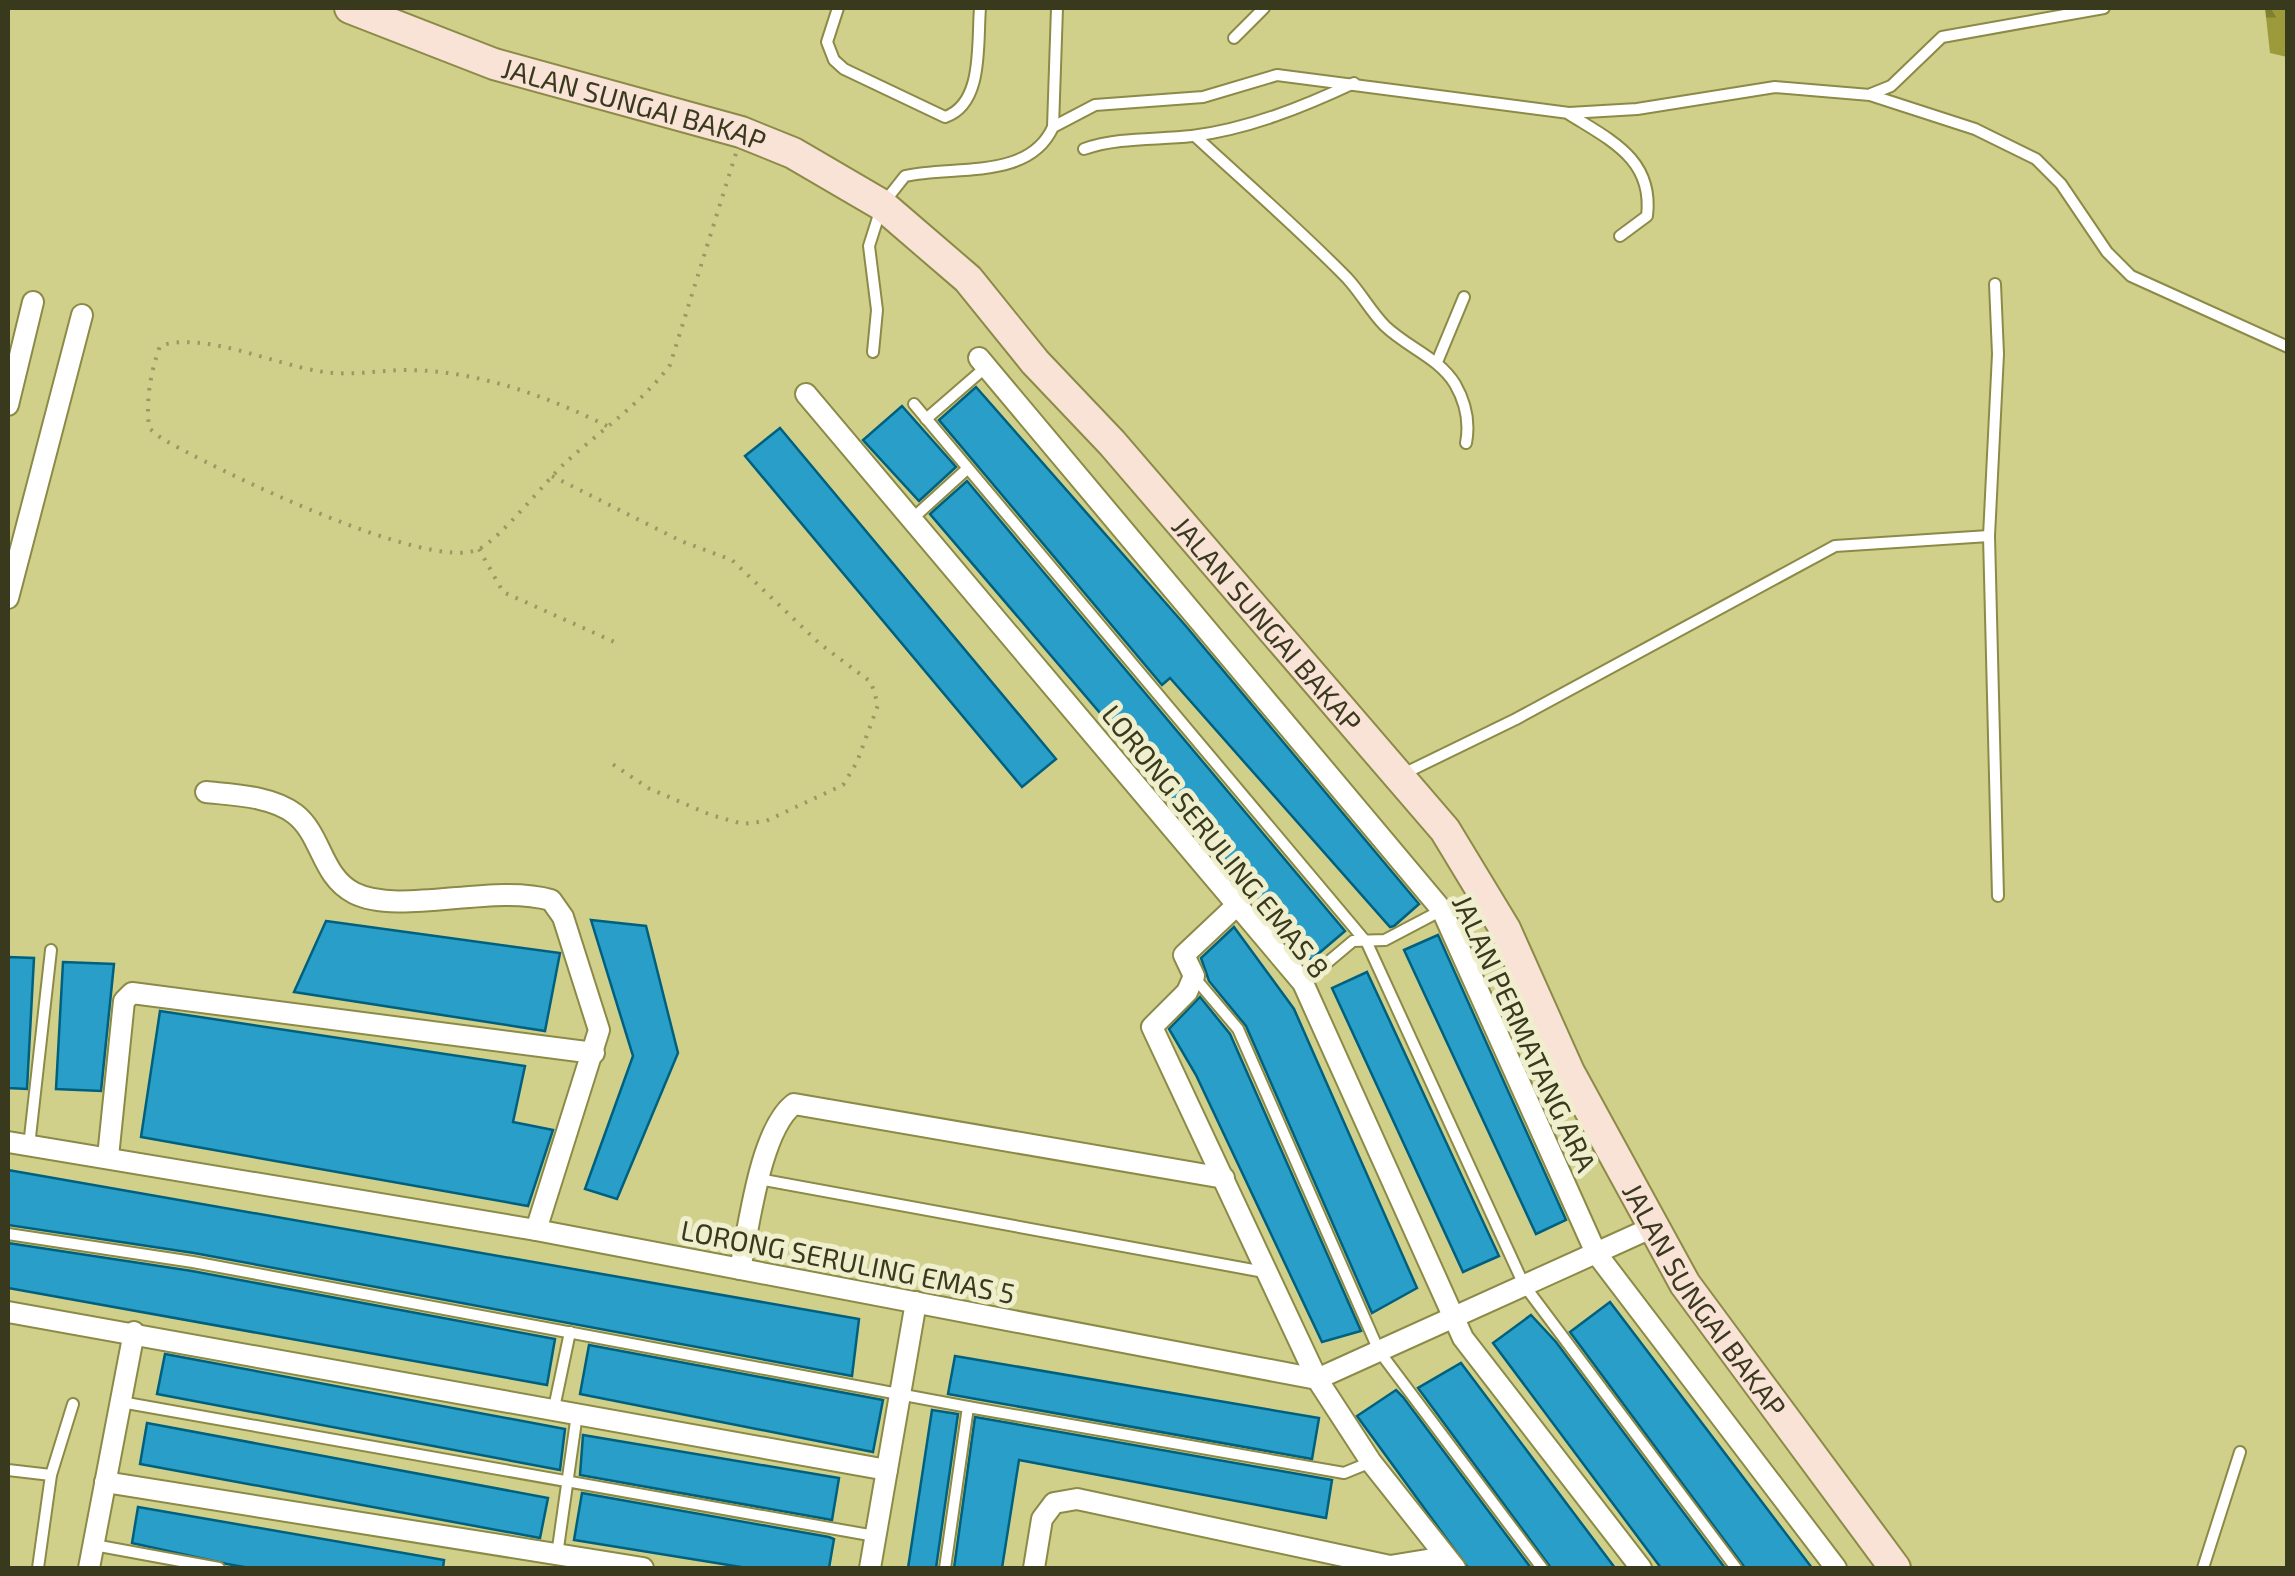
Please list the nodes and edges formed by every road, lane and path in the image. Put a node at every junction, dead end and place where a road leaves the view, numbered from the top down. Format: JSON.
{"nodes":[{"id":1,"x":350,"y":8,"type":"edge"},
{"id":2,"x":838,"y":8,"type":"edge"},
{"id":3,"x":980,"y":8,"type":"edge"},
{"id":4,"x":1057,"y":8,"type":"edge"},
{"id":5,"x":1264,"y":8,"type":"edge"},
{"id":6,"x":2104,"y":8,"type":"edge"},
{"id":7,"x":1234,"y":38,"type":"dead end"},
{"id":8,"x":1355,"y":83,"type":"junction"},
{"id":9,"x":1870,"y":95,"type":"junction"},
{"id":10,"x":1568,"y":113,"type":"junction"},
{"id":11,"x":1052,"y":127,"type":"junction"},
{"id":12,"x":742,"y":132,"type":"junction"},
{"id":13,"x":1195,"y":136,"type":"junction"},
{"id":14,"x":1084,"y":149,"type":"dead end"},
{"id":15,"x":882,"y":204,"type":"junction"},
{"id":16,"x":1620,"y":236,"type":"dead end"},
{"id":17,"x":1995,"y":284,"type":"dead end"},
{"id":18,"x":1464,"y":297,"type":"dead end"},
{"id":19,"x":33,"y":302,"type":"dead end"},
{"id":20,"x":82,"y":315,"type":"dead end"},
{"id":21,"x":2288,"y":348,"type":"edge"},
{"id":22,"x":874,"y":352,"type":"dead end"},
{"id":23,"x":1438,"y":362,"type":"junction"},
{"id":24,"x":982,"y":363,"type":"joint"},
{"id":25,"x":806,"y":394,"type":"dead end"},
{"id":26,"x":914,"y":404,"type":"dead end"},
{"id":27,"x":8,"y":405,"type":"edge"},
{"id":28,"x":926,"y":419,"type":"junction"},
{"id":29,"x":608,"y":426,"type":"junction"},
{"id":30,"x":1466,"y":443,"type":"dead end"},
{"id":31,"x":967,"y":469,"type":"junction"},
{"id":32,"x":552,"y":476,"type":"junction"},
{"id":33,"x":912,"y":519,"type":"junction"},
{"id":34,"x":1989,"y":536,"type":"junction"},
{"id":35,"x":479,"y":549,"type":"junction"},
{"id":36,"x":8,"y":598,"type":"edge"},
{"id":37,"x":619,"y":644,"type":"dead end"},
{"id":38,"x":608,"y":760,"type":"dead end"},
{"id":39,"x":1400,"y":775,"type":"junction"},
{"id":40,"x":206,"y":792,"type":"dead end"},
{"id":41,"x":1998,"y":896,"type":"dead end"},
{"id":42,"x":1238,"y":905,"type":"junction"},
{"id":43,"x":1442,"y":910,"type":"junction"},
{"id":44,"x":1367,"y":943,"type":"junction"},
{"id":45,"x":50,"y":950,"type":"dead end"},
{"id":46,"x":1194,"y":976,"type":"junction"},
{"id":47,"x":1304,"y":983,"type":"junction"},
{"id":48,"x":594,"y":1053,"type":"junction"},
{"id":49,"x":8,"y":1142,"type":"edge"},
{"id":50,"x":30,"y":1146,"type":"junction"},
{"id":51,"x":108,"y":1157,"type":"junction"},
{"id":52,"x":1224,"y":1178,"type":"junction"},
{"id":53,"x":758,"y":1179,"type":"junction"},
{"id":54,"x":1651,"y":1228,"type":"junction"},
{"id":55,"x":536,"y":1230,"type":"junction"},
{"id":56,"x":8,"y":1234,"type":"edge"},
{"id":57,"x":1596,"y":1253,"type":"junction"},
{"id":58,"x":740,"y":1268,"type":"junction"},
{"id":59,"x":1265,"y":1272,"type":"junction"},
{"id":60,"x":1524,"y":1285,"type":"junction"},
{"id":61,"x":916,"y":1302,"type":"junction"},
{"id":62,"x":8,"y":1312,"type":"edge"},
{"id":63,"x":1454,"y":1317,"type":"junction"},
{"id":64,"x":134,"y":1332,"type":"junction"},
{"id":65,"x":570,"y":1332,"type":"junction"},
{"id":66,"x":1380,"y":1350,"type":"junction"},
{"id":67,"x":1317,"y":1378,"type":"junction"},
{"id":68,"x":900,"y":1396,"type":"junction"},
{"id":69,"x":120,"y":1402,"type":"junction"},
{"id":70,"x":73,"y":1404,"type":"dead end"},
{"id":71,"x":968,"y":1407,"type":"junction"},
{"id":72,"x":554,"y":1408,"type":"junction"},
{"id":73,"x":578,"y":1413,"type":"junction"},
{"id":74,"x":2240,"y":1452,"type":"dead end"},
{"id":75,"x":1371,"y":1462,"type":"junction"},
{"id":76,"x":8,"y":1470,"type":"edge"},
{"id":77,"x":887,"y":1470,"type":"junction"},
{"id":78,"x":51,"y":1476,"type":"junction"},
{"id":79,"x":568,"y":1481,"type":"junction"},
{"id":80,"x":106,"y":1482,"type":"junction"},
{"id":81,"x":876,"y":1536,"type":"junction"},
{"id":82,"x":94,"y":1545,"type":"junction"},
{"id":83,"x":556,"y":1562,"type":"edge"},
{"id":84,"x":1450,"y":1563,"type":"edge"},
{"id":85,"x":38,"y":1568,"type":"edge"},
{"id":86,"x":90,"y":1568,"type":"edge"},
{"id":87,"x":219,"y":1568,"type":"edge"},
{"id":88,"x":643,"y":1568,"type":"edge"},
{"id":89,"x":870,"y":1568,"type":"edge"},
{"id":90,"x":944,"y":1568,"type":"edge"},
{"id":91,"x":1034,"y":1568,"type":"edge"},
{"id":92,"x":1542,"y":1568,"type":"edge"},
{"id":93,"x":1640,"y":1568,"type":"edge"},
{"id":94,"x":1736,"y":1568,"type":"edge"},
{"id":95,"x":1836,"y":1568,"type":"edge"},
{"id":96,"x":1895,"y":1568,"type":"edge"},
{"id":97,"x":2203,"y":1568,"type":"edge"}],
"edges":[{"from":1,"to":12,"type":"main road","name":"JALAN SUNGAI BAKAP"},
{"from":2,"to":3,"type":"lane"},
{"from":4,"to":11,"type":"lane"},
{"from":5,"to":7,"type":"lane"},
{"from":6,"to":9,"type":"lane"},
{"from":8,"to":10,"type":"lane"},
{"from":8,"to":11,"type":"lane"},
{"from":8,"to":13,"type":"lane"},
{"from":9,"to":10,"type":"lane"},
{"from":9,"to":21,"type":"lane"},
{"from":10,"to":16,"type":"lane"},
{"from":11,"to":15,"type":"lane"},
{"from":12,"to":15,"type":"main road","name":"JALAN SUNGAI BAKAP"},
{"from":12,"to":29,"type":"path"},
{"from":13,"to":14,"type":"lane"},
{"from":13,"to":23,"type":"lane"},
{"from":15,"to":22,"type":"lane"},
{"from":15,"to":39,"type":"main road","name":"JALAN SUNGAI BAKAP"},
{"from":17,"to":34,"type":"lane"},
{"from":18,"to":23,"type":"lane"},
{"from":19,"to":27,"type":"street"},
{"from":20,"to":36,"type":"street"},
{"from":23,"to":30,"type":"lane"},
{"from":24,"to":28,"type":"lane"},
{"from":24,"to":43,"type":"street","name":"JALAN PERMATANG ARA"},
{"from":25,"to":33,"type":"street","name":"LORONG SERULING EMAS 8"},
{"from":26,"to":28,"type":"lane"},
{"from":28,"to":31,"type":"lane"},
{"from":29,"to":32,"type":"path"},
{"from":29,"to":35,"type":"path"},
{"from":31,"to":33,"type":"lane"},
{"from":31,"to":44,"type":"lane"},
{"from":32,"to":35,"type":"path"},
{"from":32,"to":38,"type":"path"},
{"from":33,"to":42,"type":"street","name":"LORONG SERULING EMAS 8"},
{"from":34,"to":39,"type":"lane"},
{"from":34,"to":41,"type":"lane"},
{"from":35,"to":37,"type":"path"},
{"from":39,"to":54,"type":"main road","name":"JALAN SUNGAI BAKAP"},
{"from":40,"to":48,"type":"street"},
{"from":42,"to":46,"type":"street"},
{"from":42,"to":47,"type":"street","name":"LORONG SERULING EMAS 8"},
{"from":43,"to":44,"type":"lane"},
{"from":43,"to":57,"type":"street","name":"JALAN PERMATANG ARA"},
{"from":44,"to":47,"type":"lane"},
{"from":44,"to":60,"type":"lane"},
{"from":45,"to":50,"type":"lane"},
{"from":46,"to":52,"type":"street"},
{"from":46,"to":66,"type":"lane"},
{"from":47,"to":63,"type":"street","name":"LORONG SERULING EMAS 8"},
{"from":48,"to":51,"type":"street"},
{"from":48,"to":55,"type":"street"},
{"from":49,"to":50,"type":"street","name":"LORONG SERULING EMAS 5"},
{"from":50,"to":51,"type":"street","name":"LORONG SERULING EMAS 5"},
{"from":51,"to":55,"type":"street","name":"LORONG SERULING EMAS 5"},
{"from":52,"to":53,"type":"street"},
{"from":52,"to":59,"type":"street"},
{"from":53,"to":58,"type":"street"},
{"from":53,"to":59,"type":"lane"},
{"from":54,"to":57,"type":"street"},
{"from":54,"to":96,"type":"main road","name":"JALAN SUNGAI BAKAP"},
{"from":55,"to":58,"type":"street","name":"LORONG SERULING EMAS 5"},
{"from":56,"to":65,"type":"lane"},
{"from":57,"to":60,"type":"street"},
{"from":57,"to":95,"type":"street","name":"JALAN PERMATANG ARA"},
{"from":58,"to":61,"type":"street","name":"LORONG SERULING EMAS 5"},
{"from":59,"to":67,"type":"street"},
{"from":60,"to":63,"type":"street"},
{"from":60,"to":94,"type":"lane"},
{"from":61,"to":67,"type":"street","name":"LORONG SERULING EMAS 5"},
{"from":61,"to":68,"type":"street"},
{"from":62,"to":64,"type":"street"},
{"from":63,"to":66,"type":"street"},
{"from":63,"to":93,"type":"street","name":"LORONG SERULING EMAS 8"},
{"from":64,"to":69,"type":"street"},
{"from":64,"to":72,"type":"street"},
{"from":65,"to":68,"type":"lane"},
{"from":65,"to":72,"type":"lane"},
{"from":66,"to":67,"type":"street"},
{"from":66,"to":92,"type":"lane"},
{"from":67,"to":75,"type":"street"},
{"from":68,"to":71,"type":"lane"},
{"from":68,"to":77,"type":"street"},
{"from":69,"to":79,"type":"lane"},
{"from":69,"to":80,"type":"street"},
{"from":70,"to":78,"type":"lane"},
{"from":71,"to":75,"type":"lane"},
{"from":71,"to":90,"type":"lane"},
{"from":72,"to":73,"type":"street"},
{"from":73,"to":77,"type":"street"},
{"from":73,"to":79,"type":"lane"},
{"from":74,"to":97,"type":"lane"},
{"from":75,"to":84,"type":"street"},
{"from":76,"to":78,"type":"lane"},
{"from":77,"to":81,"type":"street"},
{"from":78,"to":85,"type":"lane"},
{"from":79,"to":81,"type":"lane"},
{"from":79,"to":83,"type":"lane"},
{"from":80,"to":82,"type":"street"},
{"from":80,"to":83,"type":"street"},
{"from":81,"to":89,"type":"street"},
{"from":82,"to":86,"type":"street"},
{"from":82,"to":87,"type":"lane"},
{"from":83,"to":88,"type":"street"},
{"from":84,"to":91,"type":"street"}]}
